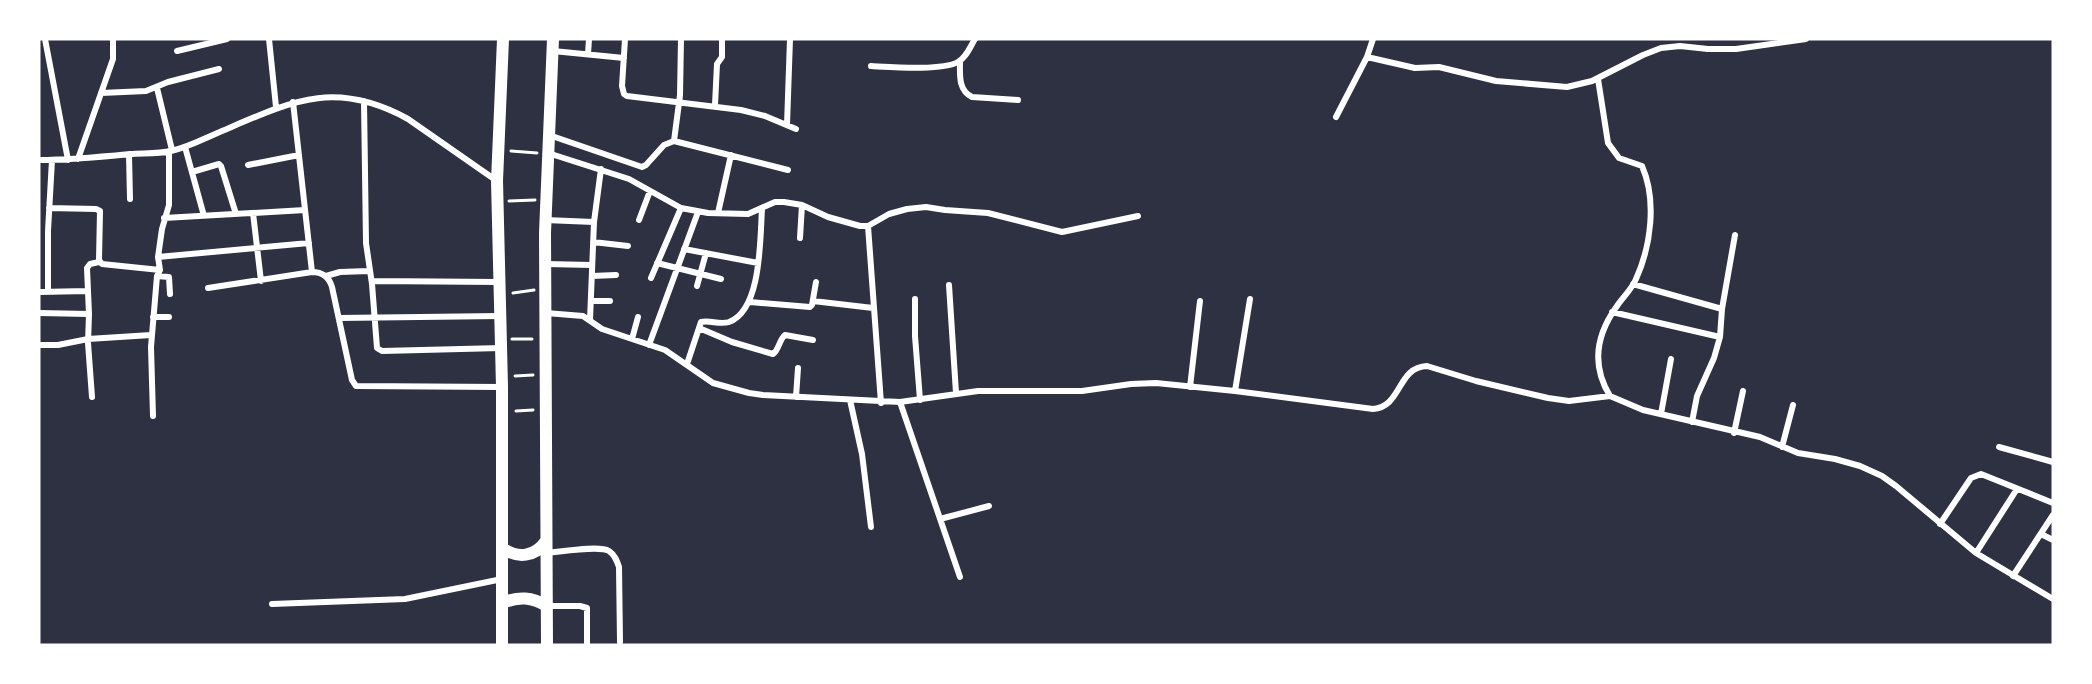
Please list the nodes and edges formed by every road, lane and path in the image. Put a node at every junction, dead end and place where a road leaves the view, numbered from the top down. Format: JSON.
{"nodes":[{"id":1,"x":45,"y":39,"type":"edge"},
{"id":2,"x":113,"y":39,"type":"edge"},
{"id":3,"x":227,"y":39,"type":"edge"},
{"id":4,"x":268,"y":39,"type":"edge"},
{"id":5,"x":503,"y":39,"type":"edge"},
{"id":6,"x":589,"y":39,"type":"edge"},
{"id":7,"x":625,"y":39,"type":"edge"},
{"id":8,"x":681,"y":39,"type":"edge"},
{"id":9,"x":722,"y":39,"type":"edge"},
{"id":10,"x":790,"y":39,"type":"edge"},
{"id":11,"x":975,"y":39,"type":"edge"},
{"id":12,"x":1372,"y":39,"type":"edge"},
{"id":13,"x":1806,"y":39,"type":"edge"},
{"id":14,"x":552,"y":45,"type":"edge"},
{"id":15,"x":177,"y":51,"type":"dead end"},
{"id":16,"x":588,"y":54,"type":"junction"},
{"id":17,"x":1367,"y":57,"type":"junction"},
{"id":18,"x":624,"y":58,"type":"junction"},
{"id":19,"x":960,"y":61,"type":"junction"},
{"id":20,"x":871,"y":66,"type":"dead end"},
{"id":21,"x":219,"y":69,"type":"dead end"},
{"id":22,"x":1598,"y":79,"type":"junction"},
{"id":23,"x":157,"y":88,"type":"junction"},
{"id":24,"x":102,"y":93,"type":"junction"},
{"id":25,"x":1018,"y":100,"type":"dead end"},
{"id":26,"x":364,"y":101,"type":"junction"},
{"id":27,"x":293,"y":102,"type":"junction"},
{"id":28,"x":679,"y":102,"type":"junction"},
{"id":29,"x":716,"y":105,"type":"junction"},
{"id":30,"x":276,"y":107,"type":"junction"},
{"id":31,"x":1336,"y":117,"type":"dead end"},
{"id":32,"x":787,"y":125,"type":"junction"},
{"id":33,"x":796,"y":129,"type":"dead end"},
{"id":34,"x":549,"y":135,"type":"junction"},
{"id":35,"x":674,"y":141,"type":"junction"},
{"id":36,"x":185,"y":147,"type":"junction"},
{"id":37,"x":497,"y":150,"type":"junction"},
{"id":38,"x":170,"y":151,"type":"junction"},
{"id":39,"x":548,"y":153,"type":"junction"},
{"id":40,"x":129,"y":155,"type":"junction"},
{"id":41,"x":299,"y":155,"type":"junction"},
{"id":42,"x":731,"y":155,"type":"junction"},
{"id":43,"x":78,"y":159,"type":"junction"},
{"id":44,"x":39,"y":160,"type":"edge"},
{"id":45,"x":52,"y":160,"type":"junction"},
{"id":46,"x":68,"y":160,"type":"junction"},
{"id":47,"x":248,"y":165,"type":"dead end"},
{"id":48,"x":601,"y":170,"type":"junction"},
{"id":49,"x":788,"y":170,"type":"dead end"},
{"id":50,"x":192,"y":172,"type":"junction"},
{"id":51,"x":497,"y":181,"type":"junction"},
{"id":52,"x":650,"y":191,"type":"junction"},
{"id":53,"x":130,"y":199,"type":"dead end"},
{"id":54,"x":546,"y":199,"type":"junction"},
{"id":55,"x":497,"y":201,"type":"junction"},
{"id":56,"x":802,"y":205,"type":"junction"},
{"id":57,"x":49,"y":208,"type":"junction"},
{"id":58,"x":681,"y":208,"type":"junction"},
{"id":59,"x":762,"y":208,"type":"junction"},
{"id":60,"x":305,"y":210,"type":"junction"},
{"id":61,"x":698,"y":212,"type":"junction"},
{"id":62,"x":253,"y":213,"type":"junction"},
{"id":63,"x":718,"y":213,"type":"junction"},
{"id":64,"x":236,"y":214,"type":"junction"},
{"id":65,"x":204,"y":216,"type":"junction"},
{"id":66,"x":1138,"y":216,"type":"dead end"},
{"id":67,"x":164,"y":218,"type":"junction"},
{"id":68,"x":545,"y":220,"type":"junction"},
{"id":69,"x":639,"y":220,"type":"dead end"},
{"id":70,"x":594,"y":222,"type":"junction"},
{"id":71,"x":868,"y":226,"type":"junction"},
{"id":72,"x":39,"y":231,"type":"edge"},
{"id":73,"x":48,"y":231,"type":"junction"},
{"id":74,"x":1735,"y":235,"type":"dead end"},
{"id":75,"x":800,"y":238,"type":"dead end"},
{"id":76,"x":593,"y":242,"type":"junction"},
{"id":77,"x":309,"y":243,"type":"junction"},
{"id":78,"x":628,"y":246,"type":"dead end"},
{"id":79,"x":257,"y":248,"type":"junction"},
{"id":80,"x":684,"y":249,"type":"junction"},
{"id":81,"x":706,"y":253,"type":"junction"},
{"id":82,"x":158,"y":257,"type":"junction"},
{"id":83,"x":99,"y":261,"type":"junction"},
{"id":84,"x":657,"y":263,"type":"junction"},
{"id":85,"x":758,"y":263,"type":"junction"},
{"id":86,"x":546,"y":264,"type":"junction"},
{"id":87,"x":592,"y":265,"type":"junction"},
{"id":88,"x":677,"y":269,"type":"junction"},
{"id":89,"x":369,"y":271,"type":"junction"},
{"id":90,"x":312,"y":272,"type":"junction"},
{"id":91,"x":158,"y":273,"type":"junction"},
{"id":92,"x":616,"y":275,"type":"dead end"},
{"id":93,"x":700,"y":275,"type":"junction"},
{"id":94,"x":326,"y":276,"type":"junction"},
{"id":95,"x":592,"y":276,"type":"junction"},
{"id":96,"x":651,"y":278,"type":"dead end"},
{"id":97,"x":721,"y":279,"type":"dead end"},
{"id":98,"x":261,"y":281,"type":"junction"},
{"id":99,"x":372,"y":281,"type":"junction"},
{"id":100,"x":816,"y":282,"type":"dead end"},
{"id":101,"x":1633,"y":284,"type":"junction"},
{"id":102,"x":949,"y":285,"type":"dead end"},
{"id":103,"x":697,"y":286,"type":"dead end"},
{"id":104,"x":208,"y":288,"type":"dead end"},
{"id":105,"x":500,"y":288,"type":"junction"},
{"id":106,"x":546,"y":289,"type":"junction"},
{"id":107,"x":87,"y":291,"type":"junction"},
{"id":108,"x":39,"y":292,"type":"edge"},
{"id":109,"x":48,"y":292,"type":"junction"},
{"id":110,"x":170,"y":294,"type":"dead end"},
{"id":111,"x":915,"y":299,"type":"dead end"},
{"id":112,"x":1250,"y":299,"type":"dead end"},
{"id":113,"x":591,"y":301,"type":"junction"},
{"id":114,"x":610,"y":301,"type":"dead end"},
{"id":115,"x":813,"y":301,"type":"junction"},
{"id":116,"x":1200,"y":301,"type":"dead end"},
{"id":117,"x":750,"y":302,"type":"junction"},
{"id":118,"x":873,"y":308,"type":"junction"},
{"id":119,"x":1722,"y":309,"type":"junction"},
{"id":120,"x":1612,"y":312,"type":"junction"},
{"id":121,"x":39,"y":313,"type":"edge"},
{"id":122,"x":546,"y":313,"type":"junction"},
{"id":123,"x":89,"y":314,"type":"junction"},
{"id":124,"x":153,"y":316,"type":"junction"},
{"id":125,"x":500,"y":316,"type":"junction"},
{"id":126,"x":169,"y":317,"type":"dead end"},
{"id":127,"x":339,"y":318,"type":"junction"},
{"id":128,"x":375,"y":318,"type":"junction"},
{"id":129,"x":638,"y":318,"type":"dead end"},
{"id":130,"x":590,"y":320,"type":"junction"},
{"id":131,"x":699,"y":328,"type":"junction"},
{"id":132,"x":151,"y":336,"type":"junction"},
{"id":133,"x":1720,"y":337,"type":"junction"},
{"id":134,"x":546,"y":338,"type":"junction"},
{"id":135,"x":88,"y":339,"type":"junction"},
{"id":136,"x":632,"y":339,"type":"junction"},
{"id":137,"x":813,"y":340,"type":"dead end"},
{"id":138,"x":501,"y":344,"type":"junction"},
{"id":139,"x":39,"y":345,"type":"edge"},
{"id":140,"x":650,"y":345,"type":"junction"},
{"id":141,"x":1671,"y":359,"type":"dead end"},
{"id":142,"x":687,"y":364,"type":"junction"},
{"id":143,"x":798,"y":368,"type":"dead end"},
{"id":144,"x":546,"y":375,"type":"junction"},
{"id":145,"x":502,"y":382,"type":"junction"},
{"id":146,"x":1190,"y":387,"type":"junction"},
{"id":147,"x":1235,"y":390,"type":"junction"},
{"id":148,"x":1743,"y":392,"type":"dead end"},
{"id":149,"x":956,"y":393,"type":"junction"},
{"id":150,"x":1610,"y":396,"type":"junction"},
{"id":151,"x":92,"y":397,"type":"dead end"},
{"id":152,"x":795,"y":397,"type":"junction"},
{"id":153,"x":920,"y":399,"type":"junction"},
{"id":154,"x":850,"y":400,"type":"junction"},
{"id":155,"x":900,"y":402,"type":"junction"},
{"id":156,"x":881,"y":403,"type":"junction"},
{"id":157,"x":1793,"y":405,"type":"dead end"},
{"id":158,"x":546,"y":409,"type":"junction"},
{"id":159,"x":502,"y":412,"type":"junction"},
{"id":160,"x":1661,"y":414,"type":"junction"},
{"id":161,"x":153,"y":416,"type":"dead end"},
{"id":162,"x":1692,"y":422,"type":"junction"},
{"id":163,"x":1734,"y":433,"type":"junction"},
{"id":164,"x":1782,"y":447,"type":"junction"},
{"id":165,"x":1999,"y":447,"type":"dead end"},
{"id":166,"x":2053,"y":462,"type":"edge"},
{"id":167,"x":2017,"y":489,"type":"junction"},
{"id":168,"x":2053,"y":502,"type":"edge"},
{"id":169,"x":989,"y":506,"type":"dead end"},
{"id":170,"x":2053,"y":515,"type":"edge"},
{"id":171,"x":940,"y":519,"type":"junction"},
{"id":172,"x":1940,"y":524,"type":"junction"},
{"id":173,"x":871,"y":527,"type":"dead end"},
{"id":174,"x":2041,"y":534,"type":"junction"},
{"id":175,"x":2053,"y":540,"type":"edge"},
{"id":176,"x":546,"y":547,"type":"junction"},
{"id":177,"x":502,"y":548,"type":"junction"},
{"id":178,"x":1976,"y":553,"type":"junction"},
{"id":179,"x":2013,"y":576,"type":"junction"},
{"id":180,"x":960,"y":577,"type":"dead end"},
{"id":181,"x":502,"y":579,"type":"junction"},
{"id":182,"x":2053,"y":599,"type":"edge"},
{"id":183,"x":502,"y":603,"type":"junction"},
{"id":184,"x":272,"y":604,"type":"dead end"},
{"id":185,"x":547,"y":606,"type":"junction"},
{"id":186,"x":620,"y":642,"type":"dead end"},
{"id":187,"x":502,"y":645,"type":"edge"},
{"id":188,"x":547,"y":645,"type":"edge"},
{"id":189,"x":587,"y":645,"type":"edge"}],
"edges":[{"from":1,"to":46,"type":"street"},
{"from":2,"to":24,"type":"street"},
{"from":3,"to":15,"type":"street"},
{"from":4,"to":30,"type":"street"},
{"from":5,"to":37,"type":"highway"},
{"from":6,"to":16,"type":"street"},
{"from":7,"to":18,"type":"street"},
{"from":8,"to":28,"type":"street"},
{"from":9,"to":29,"type":"street"},
{"from":10,"to":32,"type":"street"},
{"from":11,"to":19,"type":"street"},
{"from":12,"to":17,"type":"street"},
{"from":13,"to":22,"type":"street"},
{"from":14,"to":16,"type":"street"},
{"from":14,"to":34,"type":"highway"},
{"from":16,"to":18,"type":"street"},
{"from":17,"to":22,"type":"street"},
{"from":17,"to":31,"type":"street"},
{"from":18,"to":28,"type":"street"},
{"from":19,"to":20,"type":"street"},
{"from":19,"to":25,"type":"street"},
{"from":21,"to":23,"type":"street"},
{"from":22,"to":101,"type":"street"},
{"from":23,"to":24,"type":"street"},
{"from":23,"to":38,"type":"street"},
{"from":24,"to":43,"type":"street"},
{"from":26,"to":27,"type":"street"},
{"from":26,"to":51,"type":"street"},
{"from":26,"to":89,"type":"street"},
{"from":27,"to":30,"type":"street"},
{"from":27,"to":41,"type":"street"},
{"from":28,"to":29,"type":"street"},
{"from":28,"to":35,"type":"street"},
{"from":29,"to":32,"type":"street"},
{"from":30,"to":36,"type":"street"},
{"from":32,"to":33,"type":"street"},
{"from":34,"to":35,"type":"street"},
{"from":34,"to":39,"type":"highway"},
{"from":35,"to":42,"type":"street"},
{"from":36,"to":38,"type":"street"},
{"from":36,"to":50,"type":"street"},
{"from":37,"to":39,"type":"path"},
{"from":37,"to":51,"type":"highway"},
{"from":38,"to":40,"type":"street"},
{"from":38,"to":67,"type":"street"},
{"from":39,"to":48,"type":"street"},
{"from":39,"to":54,"type":"highway"},
{"from":40,"to":43,"type":"street"},
{"from":40,"to":53,"type":"street"},
{"from":41,"to":47,"type":"street"},
{"from":41,"to":60,"type":"street"},
{"from":42,"to":49,"type":"street"},
{"from":42,"to":63,"type":"street"},
{"from":43,"to":46,"type":"street"},
{"from":44,"to":45,"type":"street"},
{"from":45,"to":46,"type":"street"},
{"from":45,"to":57,"type":"street"},
{"from":48,"to":52,"type":"street"},
{"from":48,"to":70,"type":"street"},
{"from":50,"to":64,"type":"street"},
{"from":50,"to":65,"type":"street"},
{"from":51,"to":55,"type":"highway"},
{"from":52,"to":58,"type":"street"},
{"from":52,"to":69,"type":"street"},
{"from":54,"to":55,"type":"path"},
{"from":54,"to":68,"type":"highway"},
{"from":55,"to":105,"type":"highway"},
{"from":56,"to":59,"type":"street"},
{"from":56,"to":71,"type":"street"},
{"from":56,"to":75,"type":"street"},
{"from":57,"to":73,"type":"street"},
{"from":57,"to":83,"type":"street"},
{"from":58,"to":61,"type":"street"},
{"from":58,"to":84,"type":"street"},
{"from":59,"to":63,"type":"street"},
{"from":59,"to":85,"type":"street"},
{"from":60,"to":62,"type":"street"},
{"from":60,"to":77,"type":"street"},
{"from":61,"to":63,"type":"street"},
{"from":61,"to":80,"type":"street"},
{"from":62,"to":64,"type":"street"},
{"from":62,"to":79,"type":"street"},
{"from":64,"to":65,"type":"street"},
{"from":65,"to":67,"type":"street"},
{"from":66,"to":71,"type":"street"},
{"from":67,"to":82,"type":"street"},
{"from":68,"to":70,"type":"street"},
{"from":68,"to":86,"type":"highway"},
{"from":70,"to":76,"type":"street"},
{"from":71,"to":118,"type":"street"},
{"from":72,"to":73,"type":"street"},
{"from":73,"to":109,"type":"street"},
{"from":74,"to":119,"type":"street"},
{"from":76,"to":78,"type":"street"},
{"from":76,"to":87,"type":"street"},
{"from":77,"to":79,"type":"street"},
{"from":77,"to":90,"type":"street"},
{"from":79,"to":82,"type":"street"},
{"from":79,"to":98,"type":"street"},
{"from":80,"to":81,"type":"street"},
{"from":80,"to":88,"type":"street"},
{"from":81,"to":85,"type":"street"},
{"from":81,"to":93,"type":"street"},
{"from":82,"to":91,"type":"street"},
{"from":83,"to":91,"type":"street"},
{"from":83,"to":107,"type":"street"},
{"from":84,"to":88,"type":"street"},
{"from":84,"to":96,"type":"street"},
{"from":85,"to":117,"type":"street"},
{"from":86,"to":87,"type":"street"},
{"from":86,"to":106,"type":"highway"},
{"from":87,"to":95,"type":"street"},
{"from":88,"to":93,"type":"street"},
{"from":88,"to":140,"type":"street"},
{"from":89,"to":94,"type":"street"},
{"from":89,"to":99,"type":"street"},
{"from":90,"to":94,"type":"street"},
{"from":90,"to":98,"type":"street"},
{"from":91,"to":110,"type":"street"},
{"from":91,"to":124,"type":"street"},
{"from":92,"to":95,"type":"street"},
{"from":93,"to":97,"type":"street"},
{"from":93,"to":103,"type":"street"},
{"from":94,"to":127,"type":"street"},
{"from":95,"to":113,"type":"street"},
{"from":98,"to":104,"type":"street"},
{"from":99,"to":105,"type":"street"},
{"from":99,"to":128,"type":"street"},
{"from":100,"to":115,"type":"street"},
{"from":101,"to":119,"type":"street"},
{"from":101,"to":120,"type":"street"},
{"from":102,"to":149,"type":"street"},
{"from":105,"to":106,"type":"path"},
{"from":105,"to":125,"type":"highway"},
{"from":106,"to":122,"type":"highway"},
{"from":107,"to":109,"type":"street"},
{"from":107,"to":123,"type":"street"},
{"from":108,"to":109,"type":"street"},
{"from":111,"to":153,"type":"street"},
{"from":112,"to":147,"type":"street"},
{"from":113,"to":114,"type":"street"},
{"from":113,"to":130,"type":"street"},
{"from":115,"to":117,"type":"street"},
{"from":115,"to":118,"type":"street"},
{"from":116,"to":146,"type":"street"},
{"from":117,"to":131,"type":"street"},
{"from":118,"to":156,"type":"street"},
{"from":119,"to":133,"type":"street"},
{"from":120,"to":133,"type":"street"},
{"from":120,"to":150,"type":"street"},
{"from":121,"to":123,"type":"street"},
{"from":122,"to":130,"type":"street"},
{"from":122,"to":134,"type":"highway"},
{"from":123,"to":135,"type":"street"},
{"from":124,"to":126,"type":"street"},
{"from":124,"to":132,"type":"street"},
{"from":125,"to":128,"type":"street"},
{"from":125,"to":138,"type":"highway"},
{"from":127,"to":128,"type":"street"},
{"from":127,"to":145,"type":"street"},
{"from":128,"to":138,"type":"street"},
{"from":129,"to":136,"type":"street"},
{"from":130,"to":136,"type":"street"},
{"from":131,"to":137,"type":"street"},
{"from":131,"to":142,"type":"street"},
{"from":132,"to":135,"type":"street"},
{"from":132,"to":161,"type":"street"},
{"from":133,"to":162,"type":"street"},
{"from":134,"to":138,"type":"path"},
{"from":134,"to":144,"type":"highway"},
{"from":135,"to":139,"type":"street"},
{"from":135,"to":151,"type":"street"},
{"from":136,"to":140,"type":"street"},
{"from":138,"to":145,"type":"highway"},
{"from":140,"to":142,"type":"street"},
{"from":141,"to":160,"type":"street"},
{"from":142,"to":152,"type":"street"},
{"from":143,"to":152,"type":"street"},
{"from":144,"to":145,"type":"path"},
{"from":144,"to":158,"type":"highway"},
{"from":145,"to":159,"type":"highway"},
{"from":146,"to":147,"type":"street"},
{"from":146,"to":149,"type":"street"},
{"from":147,"to":150,"type":"street"},
{"from":148,"to":163,"type":"street"},
{"from":149,"to":153,"type":"street"},
{"from":150,"to":160,"type":"street"},
{"from":152,"to":154,"type":"street"},
{"from":153,"to":155,"type":"street"},
{"from":154,"to":156,"type":"street"},
{"from":154,"to":173,"type":"street"},
{"from":155,"to":156,"type":"street"},
{"from":155,"to":171,"type":"street"},
{"from":157,"to":164,"type":"street"},
{"from":158,"to":159,"type":"path"},
{"from":158,"to":176,"type":"highway"},
{"from":159,"to":177,"type":"highway"},
{"from":160,"to":162,"type":"street"},
{"from":162,"to":163,"type":"street"},
{"from":163,"to":164,"type":"street"},
{"from":164,"to":172,"type":"street"},
{"from":165,"to":166,"type":"street"},
{"from":167,"to":168,"type":"street"},
{"from":167,"to":172,"type":"street"},
{"from":167,"to":178,"type":"street"},
{"from":169,"to":171,"type":"street"},
{"from":170,"to":174,"type":"street"},
{"from":171,"to":180,"type":"street"},
{"from":172,"to":178,"type":"street"},
{"from":174,"to":175,"type":"street"},
{"from":174,"to":179,"type":"street"},
{"from":176,"to":177,"type":"highway"},
{"from":176,"to":185,"type":"highway"},
{"from":176,"to":186,"type":"street"},
{"from":177,"to":181,"type":"highway"},
{"from":178,"to":179,"type":"street"},
{"from":179,"to":182,"type":"street"},
{"from":181,"to":183,"type":"highway"},
{"from":181,"to":184,"type":"street"},
{"from":183,"to":185,"type":"highway"},
{"from":183,"to":187,"type":"highway"},
{"from":185,"to":188,"type":"highway"},
{"from":185,"to":189,"type":"street"}]}
